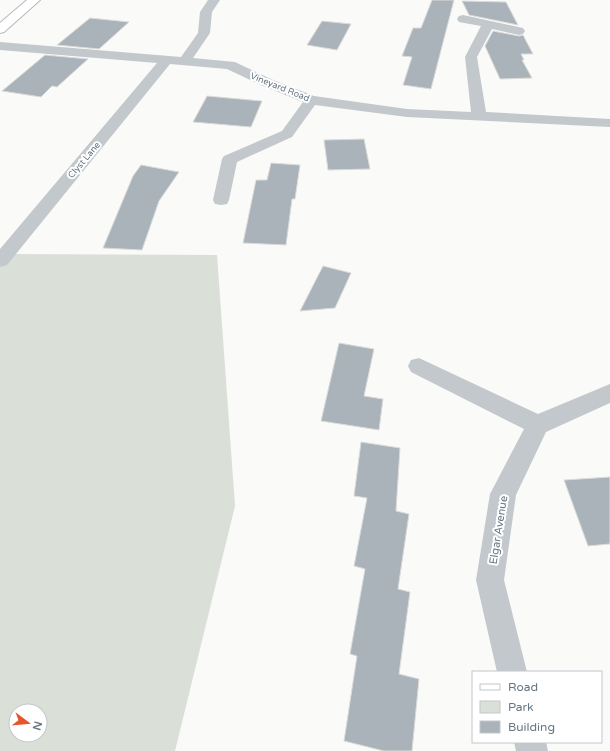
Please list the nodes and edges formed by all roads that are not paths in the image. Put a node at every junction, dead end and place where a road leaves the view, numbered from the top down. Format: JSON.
{"nodes":[{"id":1,"x":34,"y":0,"type":"edge"},
{"id":2,"x":214,"y":0,"type":"edge"},
{"id":3,"x":463,"y":19,"type":"dead end"},
{"id":4,"x":488,"y":24,"type":"junction"},
{"id":5,"x":0,"y":29,"type":"edge"},
{"id":6,"x":519,"y":31,"type":"dead end"},
{"id":7,"x":204,"y":33,"type":"junction"},
{"id":8,"x":0,"y":46,"type":"edge"},
{"id":9,"x":167,"y":59,"type":"junction"},
{"id":10,"x":185,"y":61,"type":"junction"},
{"id":11,"x":230,"y":65,"type":"junction"},
{"id":12,"x":311,"y":100,"type":"junction"},
{"id":13,"x":480,"y":116,"type":"junction"},
{"id":14,"x":610,"y":124,"type":"edge"},
{"id":15,"x":221,"y":200,"type":"dead end"},
{"id":16,"x":0,"y":261,"type":"edge"},
{"id":17,"x":419,"y":366,"type":"dead end"},
{"id":18,"x":610,"y":393,"type":"edge"},
{"id":19,"x":538,"y":425,"type":"junction"},
{"id":20,"x":512,"y":671,"type":"edge"}],
"edges":[{"from":1,"to":5,"type":"main road"},
{"from":2,"to":7,"type":"street"},
{"from":3,"to":4,"type":"street"},
{"from":4,"to":6,"type":"street"},
{"from":4,"to":13,"type":"street"},
{"from":7,"to":10,"type":"street"},
{"from":7,"to":11,"type":"street"},
{"from":8,"to":9,"type":"street","name":"Vineyard Road"},
{"from":9,"to":10,"type":"street","name":"Vineyard Road"},
{"from":9,"to":16,"type":"street","name":"Clyst Lane"},
{"from":10,"to":11,"type":"street","name":"Vineyard Road"},
{"from":11,"to":12,"type":"street","name":"Vineyard Road"},
{"from":12,"to":13,"type":"street","name":"Vineyard Road"},
{"from":12,"to":15,"type":"street"},
{"from":13,"to":14,"type":"street","name":"Vineyard Road"},
{"from":17,"to":19,"type":"street"},
{"from":18,"to":19,"type":"street"},
{"from":19,"to":20,"type":"street","name":"Elgar Avenue"}]}
